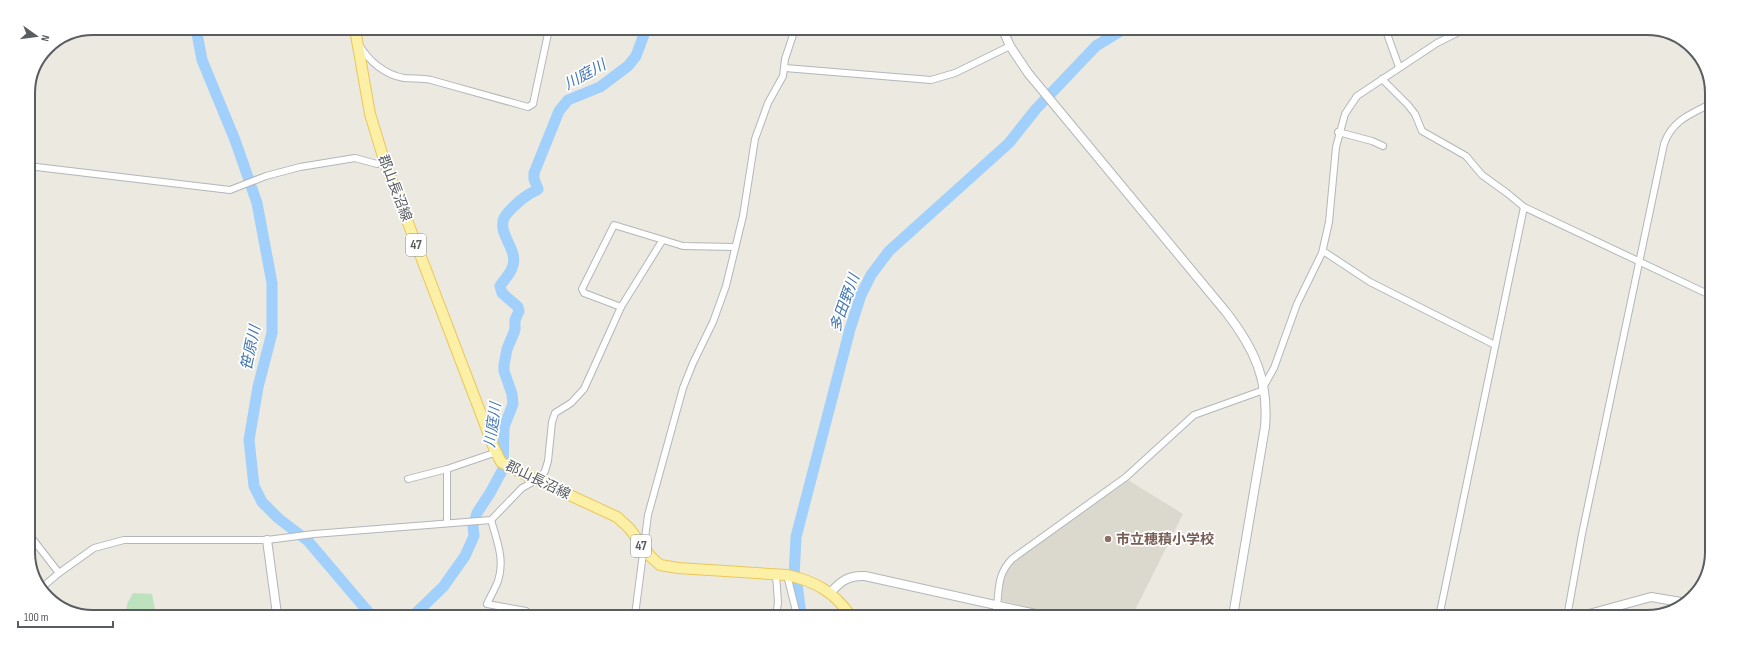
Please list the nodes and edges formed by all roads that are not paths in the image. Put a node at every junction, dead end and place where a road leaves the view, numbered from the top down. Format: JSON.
{"nodes":[{"id":1,"x":356,"y":35,"type":"edge"},
{"id":2,"x":548,"y":35,"type":"edge"},
{"id":3,"x":793,"y":35,"type":"edge"},
{"id":4,"x":1005,"y":35,"type":"edge"},
{"id":5,"x":1387,"y":35,"type":"edge"},
{"id":6,"x":1452,"y":35,"type":"edge"},
{"id":7,"x":358,"y":44,"type":"junction"},
{"id":8,"x":1010,"y":46,"type":"junction"},
{"id":9,"x":1399,"y":67,"type":"junction"},
{"id":10,"x":785,"y":68,"type":"junction"},
{"id":11,"x":1382,"y":79,"type":"junction"},
{"id":12,"x":1705,"y":107,"type":"edge"},
{"id":13,"x":1338,"y":132,"type":"junction"},
{"id":14,"x":1383,"y":146,"type":"dead end"},
{"id":15,"x":384,"y":160,"type":"junction"},
{"id":16,"x":35,"y":167,"type":"edge"},
{"id":17,"x":1524,"y":207,"type":"junction"},
{"id":18,"x":662,"y":241,"type":"junction"},
{"id":19,"x":734,"y":247,"type":"junction"},
{"id":20,"x":1323,"y":250,"type":"junction"},
{"id":21,"x":1640,"y":261,"type":"junction"},
{"id":22,"x":1705,"y":293,"type":"edge"},
{"id":23,"x":621,"y":307,"type":"junction"},
{"id":24,"x":1495,"y":345,"type":"junction"},
{"id":25,"x":1263,"y":387,"type":"junction"},
{"id":26,"x":498,"y":453,"type":"junction"},
{"id":27,"x":447,"y":469,"type":"junction"},
{"id":28,"x":408,"y":479,"type":"dead end"},
{"id":29,"x":536,"y":480,"type":"junction"},
{"id":30,"x":488,"y":520,"type":"junction"},
{"id":31,"x":447,"y":523,"type":"junction"},
{"id":32,"x":267,"y":540,"type":"junction"},
{"id":33,"x":35,"y":542,"type":"edge"},
{"id":34,"x":643,"y":548,"type":"junction"},
{"id":35,"x":59,"y":573,"type":"junction"},
{"id":36,"x":776,"y":574,"type":"junction"},
{"id":37,"x":787,"y":575,"type":"junction"},
{"id":38,"x":45,"y":585,"type":"edge"},
{"id":39,"x":831,"y":592,"type":"junction"},
{"id":40,"x":1676,"y":602,"type":"edge"},
{"id":41,"x":998,"y":604,"type":"junction"},
{"id":42,"x":276,"y":610,"type":"edge"},
{"id":43,"x":520,"y":610,"type":"edge"},
{"id":44,"x":636,"y":610,"type":"edge"},
{"id":45,"x":777,"y":610,"type":"edge"},
{"id":46,"x":795,"y":610,"type":"edge"},
{"id":47,"x":846,"y":610,"type":"edge"},
{"id":48,"x":996,"y":610,"type":"edge"},
{"id":49,"x":1021,"y":610,"type":"edge"},
{"id":50,"x":1234,"y":610,"type":"edge"},
{"id":51,"x":1440,"y":610,"type":"edge"},
{"id":52,"x":1568,"y":610,"type":"edge"},
{"id":53,"x":1604,"y":610,"type":"edge"}],
"edges":[{"from":1,"to":7,"type":"main road","name":"郡山長沼線","number":"47"},
{"from":2,"to":7,"type":"street"},
{"from":3,"to":10,"type":"street"},
{"from":4,"to":8,"type":"street"},
{"from":5,"to":9,"type":"street"},
{"from":6,"to":9,"type":"street"},
{"from":7,"to":15,"type":"main road","name":"郡山長沼線","number":"47"},
{"from":8,"to":10,"type":"street"},
{"from":8,"to":25,"type":"street"},
{"from":9,"to":11,"type":"street"},
{"from":10,"to":19,"type":"street"},
{"from":11,"to":13,"type":"street"},
{"from":11,"to":17,"type":"street"},
{"from":12,"to":21,"type":"street"},
{"from":13,"to":14,"type":"street"},
{"from":13,"to":20,"type":"street"},
{"from":15,"to":16,"type":"street"},
{"from":15,"to":26,"type":"main road","name":"郡山長沼線","number":"47"},
{"from":17,"to":21,"type":"street"},
{"from":17,"to":24,"type":"street"},
{"from":18,"to":19,"type":"street"},
{"from":18,"to":23,"type":"street"},
{"from":18,"to":23,"type":"street"},
{"from":19,"to":34,"type":"street"},
{"from":20,"to":24,"type":"street"},
{"from":20,"to":25,"type":"street"},
{"from":21,"to":22,"type":"street"},
{"from":21,"to":52,"type":"street"},
{"from":23,"to":29,"type":"street"},
{"from":24,"to":51,"type":"street"},
{"from":25,"to":41,"type":"street"},
{"from":25,"to":50,"type":"street"},
{"from":26,"to":27,"type":"street"},
{"from":26,"to":29,"type":"main road","name":"郡山長沼線","number":"47"},
{"from":27,"to":28,"type":"street"},
{"from":27,"to":31,"type":"street"},
{"from":29,"to":30,"type":"street"},
{"from":29,"to":34,"type":"main road","name":"郡山長沼線","number":"47"},
{"from":30,"to":31,"type":"street"},
{"from":30,"to":43,"type":"street"},
{"from":31,"to":32,"type":"street"},
{"from":32,"to":35,"type":"street"},
{"from":32,"to":42,"type":"street"},
{"from":33,"to":35,"type":"street"},
{"from":34,"to":36,"type":"main road","name":"郡山長沼線","number":"47"},
{"from":34,"to":44,"type":"street"},
{"from":35,"to":38,"type":"street"},
{"from":36,"to":37,"type":"main road","name":"郡山長沼線","number":"47"},
{"from":36,"to":45,"type":"street"},
{"from":37,"to":39,"type":"main road","name":"郡山長沼線","number":"47"},
{"from":37,"to":46,"type":"street"},
{"from":39,"to":41,"type":"street"},
{"from":39,"to":47,"type":"main road","name":"郡山長沼線","number":"47"},
{"from":40,"to":53,"type":"street"},
{"from":41,"to":48,"type":"street"},
{"from":41,"to":49,"type":"street"}]}
